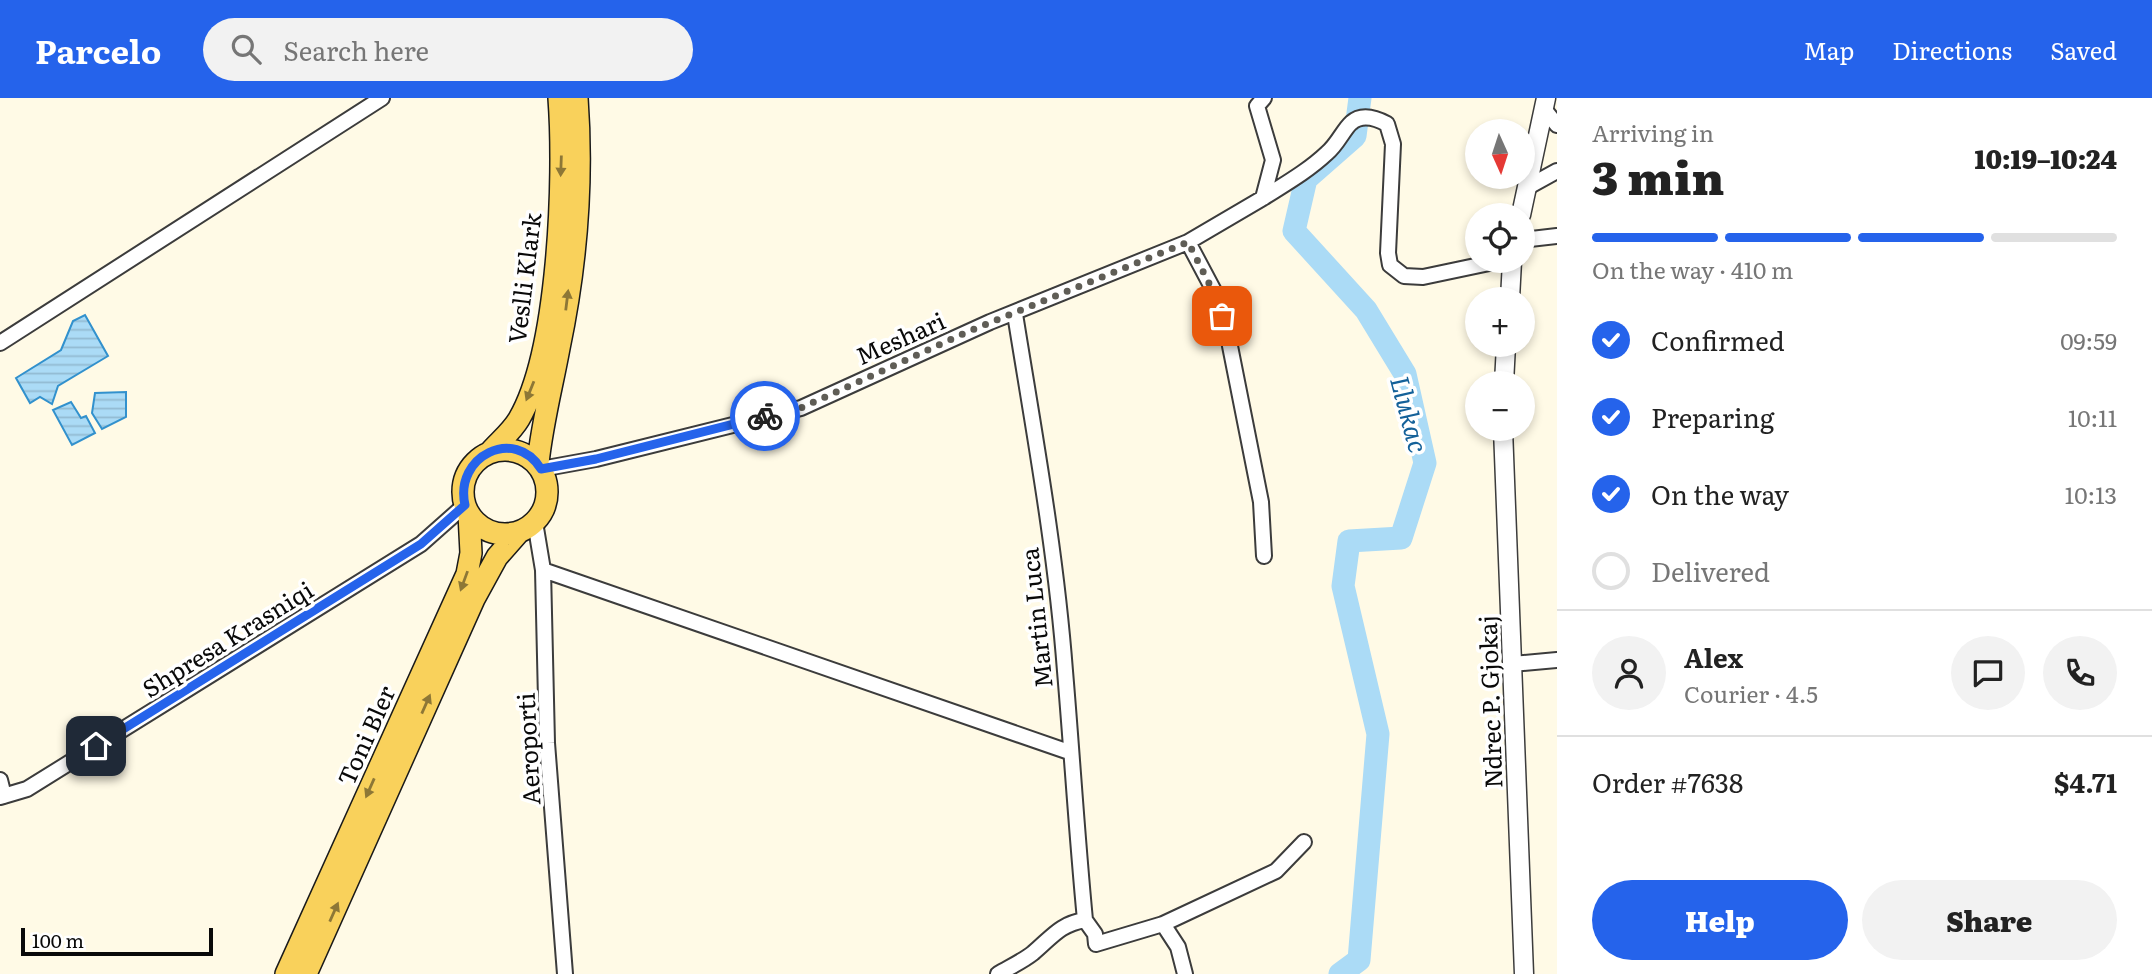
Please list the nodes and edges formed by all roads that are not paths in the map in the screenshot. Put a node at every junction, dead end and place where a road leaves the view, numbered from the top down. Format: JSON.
{"nodes":[{"id":1,"x":382,"y":98,"type":"edge"},
{"id":2,"x":559,"y":98,"type":"edge"},
{"id":3,"x":577,"y":98,"type":"edge"},
{"id":4,"x":1264,"y":98,"type":"edge"},
{"id":5,"x":1545,"y":104,"type":"edge"},
{"id":6,"x":1557,"y":125,"type":"edge"},
{"id":7,"x":1535,"y":148,"type":"edge"},
{"id":8,"x":1557,"y":171,"type":"edge"},
{"id":9,"x":1535,"y":183,"type":"edge"},
{"id":10,"x":1263,"y":198,"type":"junction"},
{"id":11,"x":1557,"y":236,"type":"edge"},
{"id":12,"x":1535,"y":239,"type":"edge"},
{"id":13,"x":1188,"y":242,"type":"junction"},
{"id":14,"x":1465,"y":268,"type":"edge"},
{"id":15,"x":1016,"y":314,"type":"junction"},
{"id":16,"x":0,"y":343,"type":"edge"},
{"id":17,"x":1503,"y":441,"type":"edge"},
{"id":18,"x":491,"y":451,"type":"junction"},
{"id":19,"x":539,"y":466,"type":"junction"},
{"id":20,"x":467,"y":510,"type":"junction"},
{"id":21,"x":527,"y":527,"type":"junction"},
{"id":22,"x":1264,"y":556,"type":"dead end"},
{"id":23,"x":544,"y":570,"type":"junction"},
{"id":24,"x":1557,"y":660,"type":"edge"},
{"id":25,"x":1512,"y":664,"type":"junction"},
{"id":26,"x":1069,"y":752,"type":"junction"},
{"id":27,"x":0,"y":780,"type":"edge"},
{"id":28,"x":2,"y":796,"type":"edge"},
{"id":29,"x":1304,"y":842,"type":"dead end"},
{"id":30,"x":1085,"y":920,"type":"junction"},
{"id":31,"x":1163,"y":924,"type":"junction"},
{"id":32,"x":286,"y":974,"type":"edge"},
{"id":33,"x":306,"y":974,"type":"edge"},
{"id":34,"x":565,"y":974,"type":"edge"},
{"id":35,"x":999,"y":974,"type":"edge"},
{"id":36,"x":1185,"y":974,"type":"edge"},
{"id":37,"x":1524,"y":974,"type":"edge"}],
"edges":[{"from":1,"to":16,"type":"street"},
{"from":2,"to":18,"type":"main road","name":"Veslli Klark","one_way":true},
{"from":19,"to":3,"type":"main road","name":"Veslli Klark","one_way":true},
{"from":4,"to":10,"type":"street"},
{"from":5,"to":6,"type":"street"},
{"from":5,"to":7,"type":"street"},
{"from":8,"to":9,"type":"street"},
{"from":10,"to":13,"type":"street","name":"Meshari"},
{"from":10,"to":14,"type":"street"},
{"from":11,"to":12,"type":"street"},
{"from":13,"to":15,"type":"street","name":"Meshari"},
{"from":13,"to":22,"type":"street"},
{"from":15,"to":19,"type":"street","name":"Meshari"},
{"from":15,"to":26,"type":"street","name":"Martin Luca"},
{"from":17,"to":25,"type":"street","name":"Ndrec P. Gjokaj"},
{"from":18,"to":19,"type":"main road"},
{"from":18,"to":20,"type":"main road"},
{"from":19,"to":21,"type":"main road"},
{"from":20,"to":21,"type":"main road"},
{"from":20,"to":28,"type":"street","name":"Shpresa Krasniqi"},
{"from":20,"to":32,"type":"main road","name":"Toni Bler","one_way":true},
{"from":21,"to":23,"type":"street","name":"Aeroporti"},
{"from":33,"to":21,"type":"main road","name":"Toni Bler","one_way":true},
{"from":23,"to":26,"type":"street"},
{"from":23,"to":34,"type":"street","name":"Aeroporti"},
{"from":24,"to":25,"type":"street"},
{"from":25,"to":37,"type":"street","name":"Ndrec P. Gjokaj"},
{"from":26,"to":30,"type":"street","name":"Martin Luca"},
{"from":27,"to":28,"type":"street","name":"Shpresa Krasniqi"},
{"from":29,"to":31,"type":"street"},
{"from":30,"to":31,"type":"street"},
{"from":30,"to":35,"type":"street"},
{"from":31,"to":36,"type":"street"}]}
